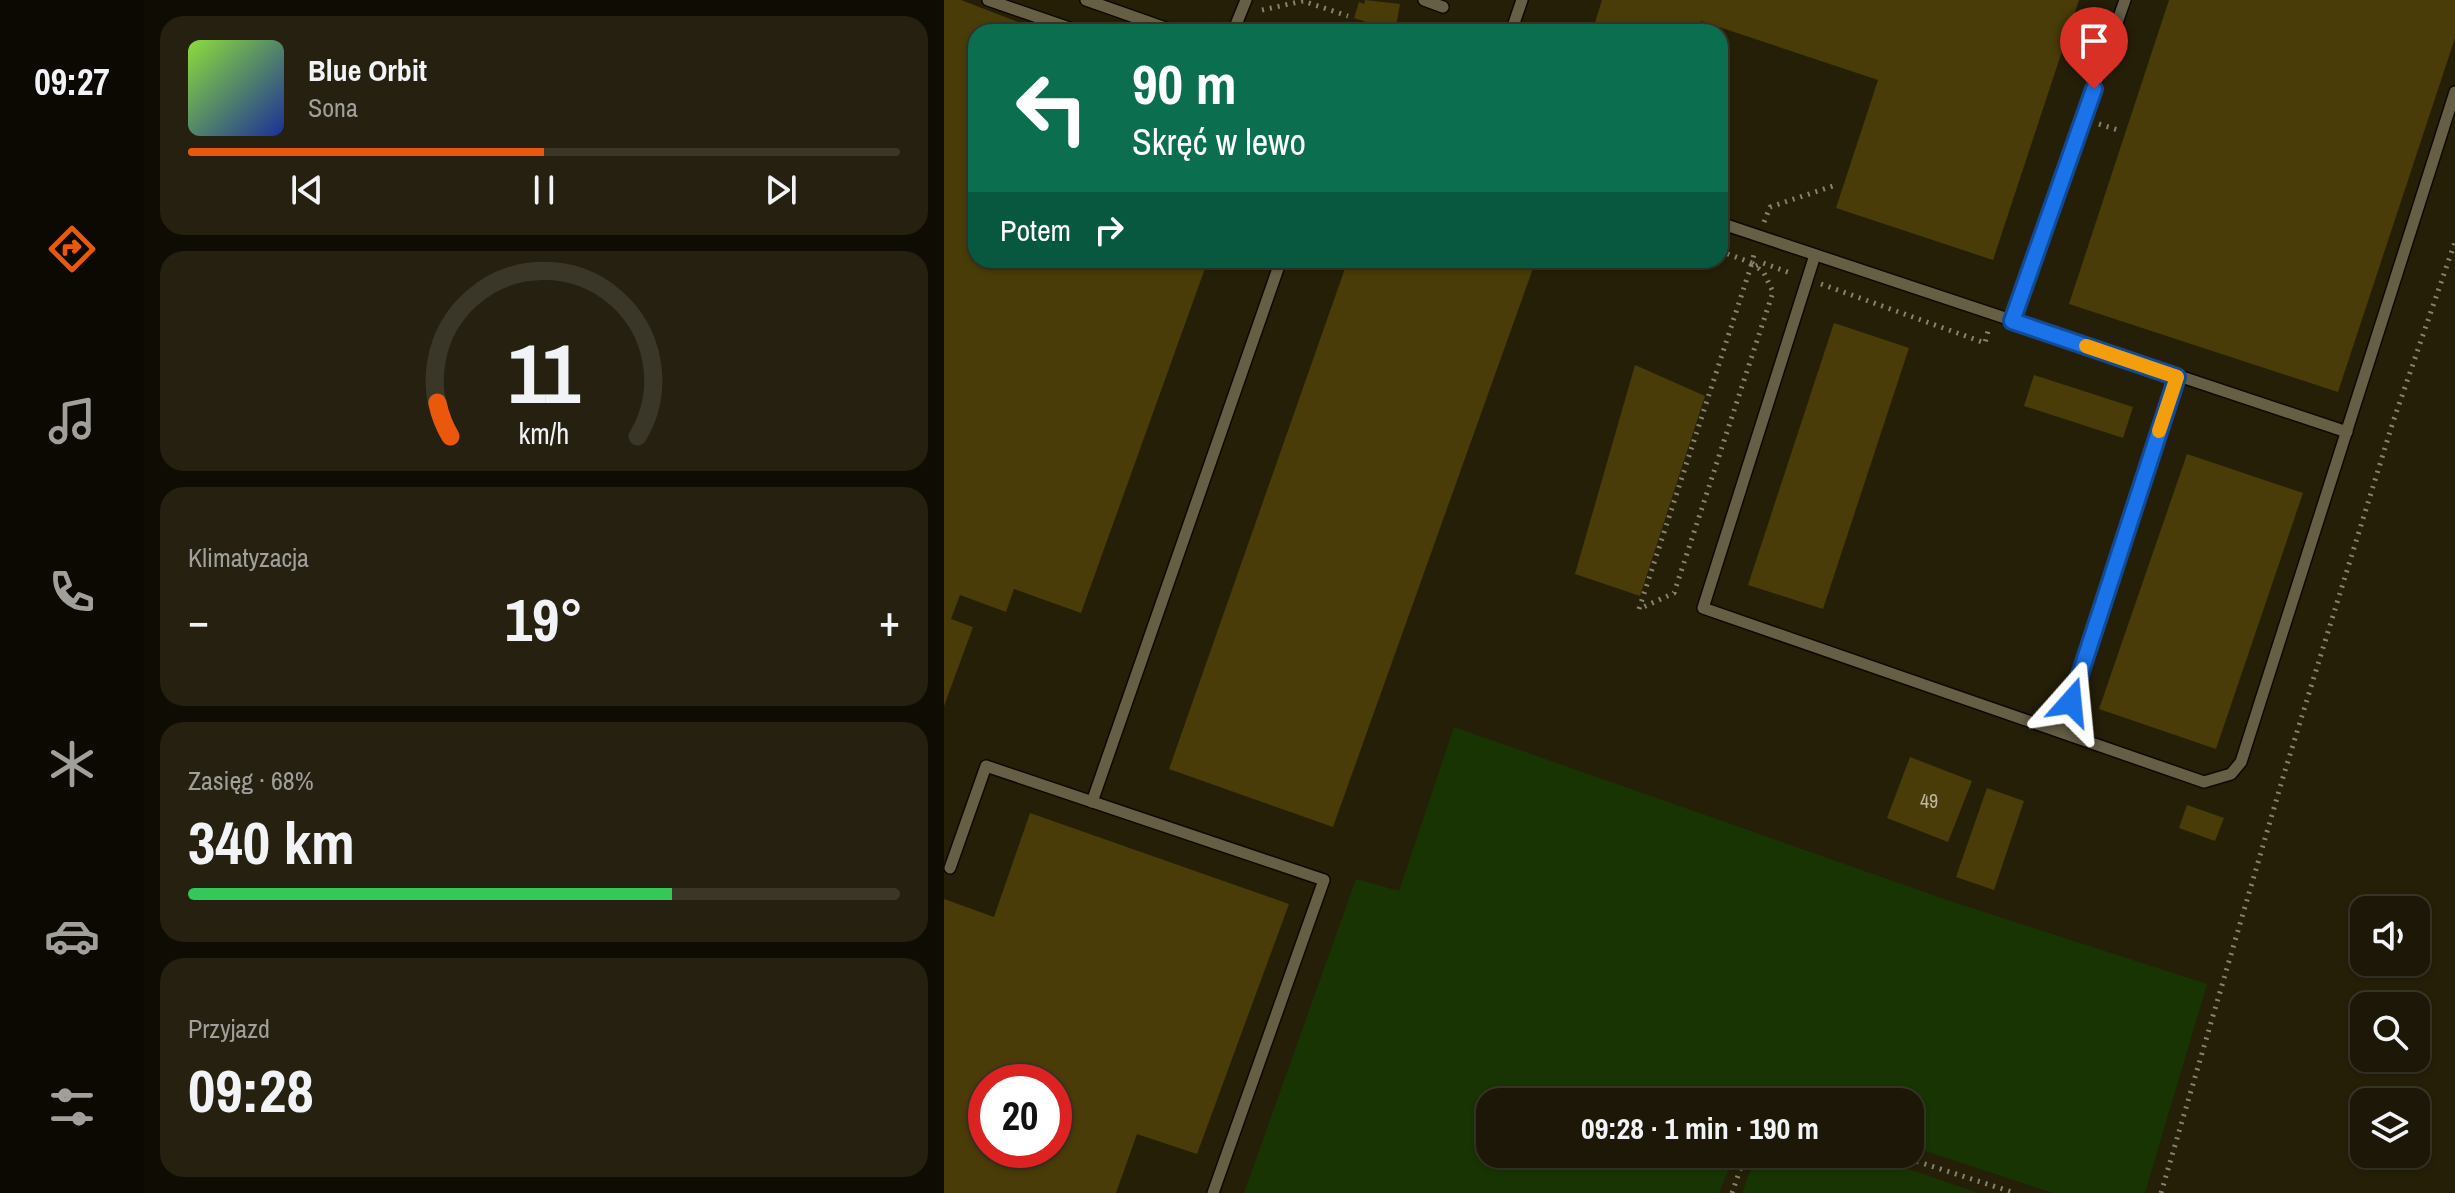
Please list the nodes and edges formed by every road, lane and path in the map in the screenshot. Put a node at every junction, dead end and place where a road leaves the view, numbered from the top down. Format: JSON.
{"nodes":[{"id":1,"x":988,"y":0,"type":"edge"},
{"id":2,"x":1086,"y":0,"type":"edge"},
{"id":3,"x":1246,"y":0,"type":"edge"},
{"id":4,"x":1424,"y":0,"type":"edge"},
{"id":5,"x":1522,"y":0,"type":"edge"},
{"id":6,"x":2125,"y":0,"type":"edge"},
{"id":7,"x":1443,"y":7,"type":"dead end"},
{"id":8,"x":1240,"y":15,"type":"junction"},
{"id":9,"x":1348,"y":16,"type":"dead end"},
{"id":10,"x":1058,"y":24,"type":"edge"},
{"id":11,"x":1154,"y":24,"type":"edge"},
{"id":12,"x":1213,"y":24,"type":"edge"},
{"id":13,"x":1236,"y":24,"type":"edge"},
{"id":14,"x":1514,"y":24,"type":"edge"},
{"id":15,"x":2455,"y":92,"type":"edge"},
{"id":16,"x":2084,"y":118,"type":"junction"},
{"id":17,"x":2118,"y":130,"type":"dead end"},
{"id":18,"x":1728,"y":226,"type":"edge"},
{"id":19,"x":2455,"y":242,"type":"edge"},
{"id":20,"x":1815,"y":255,"type":"junction"},
{"id":21,"x":1756,"y":266,"type":"junction"},
{"id":22,"x":1278,"y":268,"type":"edge"},
{"id":23,"x":1807,"y":279,"type":"junction"},
{"id":24,"x":1994,"y":315,"type":"junction"},
{"id":25,"x":2012,"y":321,"type":"junction"},
{"id":26,"x":2177,"y":377,"type":"junction"},
{"id":27,"x":2347,"y":432,"type":"junction"},
{"id":28,"x":2061,"y":732,"type":"junction"},
{"id":29,"x":1092,"y":802,"type":"junction"},
{"id":30,"x":950,"y":868,"type":"dead end"},
{"id":31,"x":1924,"y":1164,"type":"edge"},
{"id":32,"x":1741,"y":1168,"type":"edge"},
{"id":33,"x":1213,"y":1193,"type":"edge"},
{"id":34,"x":1732,"y":1193,"type":"edge"},
{"id":35,"x":2015,"y":1193,"type":"edge"},
{"id":36,"x":2161,"y":1193,"type":"edge"}],
"edges":[{"from":1,"to":10,"type":"lane"},
{"from":2,"to":11,"type":"lane"},
{"from":3,"to":8,"type":"lane"},
{"from":4,"to":7,"type":"lane"},
{"from":5,"to":14,"type":"lane"},
{"from":6,"to":16,"type":"lane"},
{"from":8,"to":9,"type":"path"},
{"from":8,"to":12,"type":"path"},
{"from":8,"to":13,"type":"lane"},
{"from":15,"to":27,"type":"lane"},
{"from":16,"to":17,"type":"path"},
{"from":16,"to":25,"type":"lane"},
{"from":18,"to":20,"type":"lane"},
{"from":19,"to":36,"type":"path"},
{"from":20,"to":23,"type":"lane"},
{"from":20,"to":24,"type":"lane"},
{"from":21,"to":21,"type":"path"},
{"from":21,"to":23,"type":"path"},
{"from":22,"to":29,"type":"lane"},
{"from":23,"to":24,"type":"path"},
{"from":23,"to":28,"type":"lane"},
{"from":24,"to":25,"type":"lane"},
{"from":25,"to":26,"type":"lane"},
{"from":26,"to":27,"type":"lane"},
{"from":26,"to":28,"type":"lane"},
{"from":27,"to":28,"type":"lane"},
{"from":29,"to":30,"type":"lane"},
{"from":29,"to":33,"type":"lane"},
{"from":31,"to":35,"type":"path"},
{"from":32,"to":34,"type":"path"}]}
